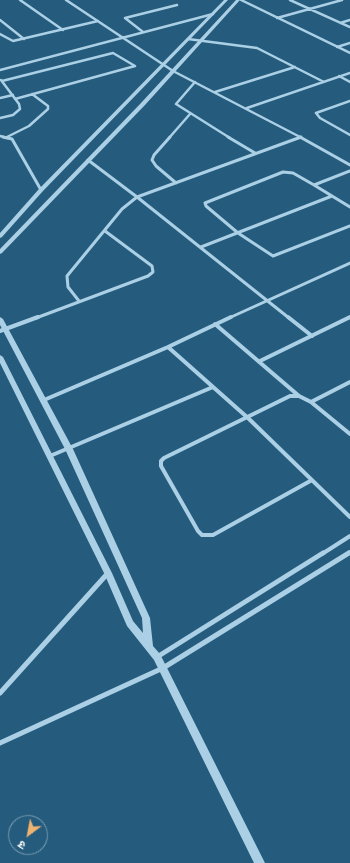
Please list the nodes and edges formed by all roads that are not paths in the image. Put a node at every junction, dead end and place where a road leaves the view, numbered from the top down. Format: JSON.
{"nodes":[{"id":1,"x":20,"y":0,"type":"edge"},
{"id":2,"x":66,"y":0,"type":"edge"},
{"id":3,"x":219,"y":0,"type":"edge"},
{"id":4,"x":241,"y":0,"type":"edge"},
{"id":5,"x":290,"y":0,"type":"edge"},
{"id":6,"x":342,"y":0,"type":"edge"},
{"id":7,"x":225,"y":1,"type":"edge"},
{"id":8,"x":236,"y":2,"type":"edge"},
{"id":9,"x":177,"y":5,"type":"dead end"},
{"id":10,"x":309,"y":9,"type":"junction"},
{"id":11,"x":213,"y":14,"type":"junction"},
{"id":12,"x":277,"y":18,"type":"junction"},
{"id":13,"x":0,"y":20,"type":"edge"},
{"id":14,"x":350,"y":20,"type":"edge"},
{"id":15,"x":98,"y":21,"type":"junction"},
{"id":16,"x":340,"y":23,"type":"junction"},
{"id":17,"x":350,"y":27,"type":"edge"},
{"id":18,"x":63,"y":30,"type":"junction"},
{"id":19,"x":143,"y":32,"type":"junction"},
{"id":20,"x":0,"y":34,"type":"edge"},
{"id":21,"x":125,"y":38,"type":"junction"},
{"id":22,"x":24,"y":39,"type":"junction"},
{"id":23,"x":188,"y":39,"type":"junction"},
{"id":24,"x":200,"y":41,"type":"junction"},
{"id":25,"x":350,"y":43,"type":"edge"},
{"id":26,"x":337,"y":47,"type":"junction"},
{"id":27,"x":350,"y":54,"type":"edge"},
{"id":28,"x":164,"y":64,"type":"junction"},
{"id":29,"x":295,"y":67,"type":"junction"},
{"id":30,"x":0,"y":70,"type":"edge"},
{"id":31,"x":173,"y":71,"type":"junction"},
{"id":32,"x":350,"y":73,"type":"edge"},
{"id":33,"x":339,"y":76,"type":"junction"},
{"id":34,"x":1,"y":80,"type":"edge"},
{"id":35,"x":195,"y":82,"type":"junction"},
{"id":36,"x":324,"y":82,"type":"junction"},
{"id":37,"x":350,"y":82,"type":"edge"},
{"id":38,"x":215,"y":92,"type":"junction"},
{"id":39,"x":32,"y":94,"type":"junction"},
{"id":40,"x":13,"y":95,"type":"junction"},
{"id":41,"x":0,"y":98,"type":"edge"},
{"id":42,"x":15,"y":99,"type":"junction"},
{"id":43,"x":350,"y":101,"type":"edge"},
{"id":44,"x":247,"y":108,"type":"junction"},
{"id":45,"x":190,"y":114,"type":"junction"},
{"id":46,"x":0,"y":118,"type":"edge"},
{"id":47,"x":350,"y":134,"type":"edge"},
{"id":48,"x":0,"y":136,"type":"edge"},
{"id":49,"x":301,"y":136,"type":"junction"},
{"id":50,"x":7,"y":137,"type":"junction"},
{"id":51,"x":255,"y":153,"type":"junction"},
{"id":52,"x":88,"y":160,"type":"junction"},
{"id":53,"x":350,"y":165,"type":"edge"},
{"id":54,"x":350,"y":171,"type":"edge"},
{"id":55,"x":176,"y":183,"type":"junction"},
{"id":56,"x":314,"y":185,"type":"junction"},
{"id":57,"x":41,"y":190,"type":"junction"},
{"id":58,"x":332,"y":196,"type":"junction"},
{"id":59,"x":138,"y":197,"type":"junction"},
{"id":60,"x":350,"y":207,"type":"edge"},
{"id":61,"x":350,"y":226,"type":"edge"},
{"id":62,"x":105,"y":231,"type":"junction"},
{"id":63,"x":238,"y":233,"type":"junction"},
{"id":64,"x":0,"y":236,"type":"edge"},
{"id":65,"x":201,"y":247,"type":"junction"},
{"id":66,"x":0,"y":252,"type":"edge"},
{"id":67,"x":350,"y":263,"type":"edge"},
{"id":68,"x":266,"y":300,"type":"junction"},
{"id":69,"x":79,"y":301,"type":"junction"},
{"id":70,"x":350,"y":317,"type":"edge"},
{"id":71,"x":0,"y":319,"type":"edge"},
{"id":72,"x":215,"y":324,"type":"junction"},
{"id":73,"x":2,"y":331,"type":"edge"},
{"id":74,"x":312,"y":336,"type":"junction"},
{"id":75,"x":168,"y":347,"type":"junction"},
{"id":76,"x":0,"y":357,"type":"edge"},
{"id":77,"x":260,"y":361,"type":"junction"},
{"id":78,"x":350,"y":382,"type":"edge"},
{"id":79,"x":213,"y":387,"type":"junction"},
{"id":80,"x":299,"y":396,"type":"junction"},
{"id":81,"x":44,"y":400,"type":"junction"},
{"id":82,"x":312,"y":402,"type":"junction"},
{"id":83,"x":248,"y":418,"type":"junction"},
{"id":84,"x":350,"y":434,"type":"edge"},
{"id":85,"x":69,"y":449,"type":"junction"},
{"id":86,"x":50,"y":456,"type":"junction"},
{"id":87,"x":312,"y":480,"type":"junction"},
{"id":88,"x":350,"y":517,"type":"edge"},
{"id":89,"x":350,"y":536,"type":"edge"},
{"id":90,"x":350,"y":552,"type":"edge"},
{"id":91,"x":108,"y":573,"type":"junction"},
{"id":92,"x":149,"y":646,"type":"junction"},
{"id":93,"x":157,"y":657,"type":"junction"},
{"id":94,"x":163,"y":668,"type":"junction"},
{"id":95,"x":0,"y":693,"type":"edge"},
{"id":96,"x":0,"y":744,"type":"edge"},
{"id":97,"x":260,"y":863,"type":"edge"}],
"edges":[{"from":1,"to":18,"type":"street"},
{"from":2,"to":15,"type":"street"},
{"from":3,"to":7,"type":"street"},
{"from":4,"to":12,"type":"street"},
{"from":5,"to":10,"type":"street"},
{"from":6,"to":10,"type":"street"},
{"from":7,"to":8,"type":"street"},
{"from":7,"to":11,"type":"street"},
{"from":8,"to":24,"type":"street"},
{"from":9,"to":19,"type":"street"},
{"from":10,"to":12,"type":"street"},
{"from":10,"to":16,"type":"street"},
{"from":11,"to":19,"type":"street"},
{"from":11,"to":23,"type":"street"},
{"from":12,"to":26,"type":"street"},
{"from":13,"to":22,"type":"street"},
{"from":14,"to":16,"type":"street"},
{"from":15,"to":18,"type":"street"},
{"from":15,"to":21,"type":"street"},
{"from":16,"to":17,"type":"street"},
{"from":18,"to":22,"type":"street"},
{"from":19,"to":21,"type":"street"},
{"from":20,"to":22,"type":"street"},
{"from":21,"to":28,"type":"street"},
{"from":21,"to":30,"type":"street"},
{"from":23,"to":24,"type":"street"},
{"from":23,"to":28,"type":"street"},
{"from":24,"to":29,"type":"street"},
{"from":24,"to":31,"type":"street"},
{"from":25,"to":26,"type":"street"},
{"from":26,"to":27,"type":"street"},
{"from":28,"to":31,"type":"street"},
{"from":28,"to":57,"type":"street"},
{"from":29,"to":36,"type":"street"},
{"from":29,"to":38,"type":"street"},
{"from":31,"to":35,"type":"street"},
{"from":31,"to":52,"type":"street"},
{"from":32,"to":33,"type":"street"},
{"from":33,"to":36,"type":"street"},
{"from":33,"to":37,"type":"street"},
{"from":34,"to":39,"type":"street"},
{"from":34,"to":40,"type":"street"},
{"from":35,"to":38,"type":"street"},
{"from":35,"to":45,"type":"street"},
{"from":36,"to":44,"type":"street"},
{"from":38,"to":44,"type":"street"},
{"from":39,"to":42,"type":"street"},
{"from":39,"to":50,"type":"street"},
{"from":40,"to":41,"type":"street"},
{"from":40,"to":42,"type":"street"},
{"from":42,"to":46,"type":"street"},
{"from":43,"to":47,"type":"street"},
{"from":44,"to":49,"type":"street"},
{"from":45,"to":51,"type":"street"},
{"from":45,"to":55,"type":"street"},
{"from":48,"to":50,"type":"street"},
{"from":49,"to":51,"type":"street"},
{"from":49,"to":53,"type":"street"},
{"from":50,"to":57,"type":"street"},
{"from":51,"to":55,"type":"street"},
{"from":52,"to":59,"type":"street"},
{"from":52,"to":66,"type":"street"},
{"from":54,"to":56,"type":"street"},
{"from":55,"to":59,"type":"street"},
{"from":56,"to":58,"type":"street"},
{"from":56,"to":63,"type":"street"},
{"from":57,"to":64,"type":"street"},
{"from":58,"to":60,"type":"street"},
{"from":58,"to":63,"type":"street"},
{"from":59,"to":62,"type":"street"},
{"from":59,"to":65,"type":"street"},
{"from":61,"to":63,"type":"street"},
{"from":62,"to":69,"type":"street"},
{"from":62,"to":69,"type":"street"},
{"from":63,"to":65,"type":"street"},
{"from":65,"to":68,"type":"street"},
{"from":67,"to":68,"type":"street"},
{"from":68,"to":72,"type":"street"},
{"from":68,"to":74,"type":"street"},
{"from":69,"to":73,"type":"street"},
{"from":70,"to":74,"type":"street"},
{"from":71,"to":73,"type":"street"},
{"from":72,"to":75,"type":"street"},
{"from":72,"to":77,"type":"street"},
{"from":73,"to":81,"type":"street"},
{"from":74,"to":77,"type":"street"},
{"from":75,"to":79,"type":"street"},
{"from":75,"to":81,"type":"street"},
{"from":76,"to":86,"type":"street"},
{"from":77,"to":80,"type":"street"},
{"from":78,"to":82,"type":"street"},
{"from":79,"to":83,"type":"street"},
{"from":79,"to":85,"type":"street"},
{"from":80,"to":82,"type":"street"},
{"from":80,"to":83,"type":"street"},
{"from":81,"to":85,"type":"street"},
{"from":82,"to":84,"type":"street"},
{"from":83,"to":87,"type":"street"},
{"from":83,"to":87,"type":"street"},
{"from":85,"to":86,"type":"street"},
{"from":85,"to":92,"type":"street"},
{"from":86,"to":91,"type":"street"},
{"from":87,"to":88,"type":"street"},
{"from":89,"to":93,"type":"street"},
{"from":90,"to":94,"type":"street"},
{"from":91,"to":92,"type":"street"},
{"from":91,"to":95,"type":"street"},
{"from":92,"to":93,"type":"street"},
{"from":93,"to":94,"type":"street"},
{"from":94,"to":96,"type":"street"},
{"from":94,"to":97,"type":"street"}]}
